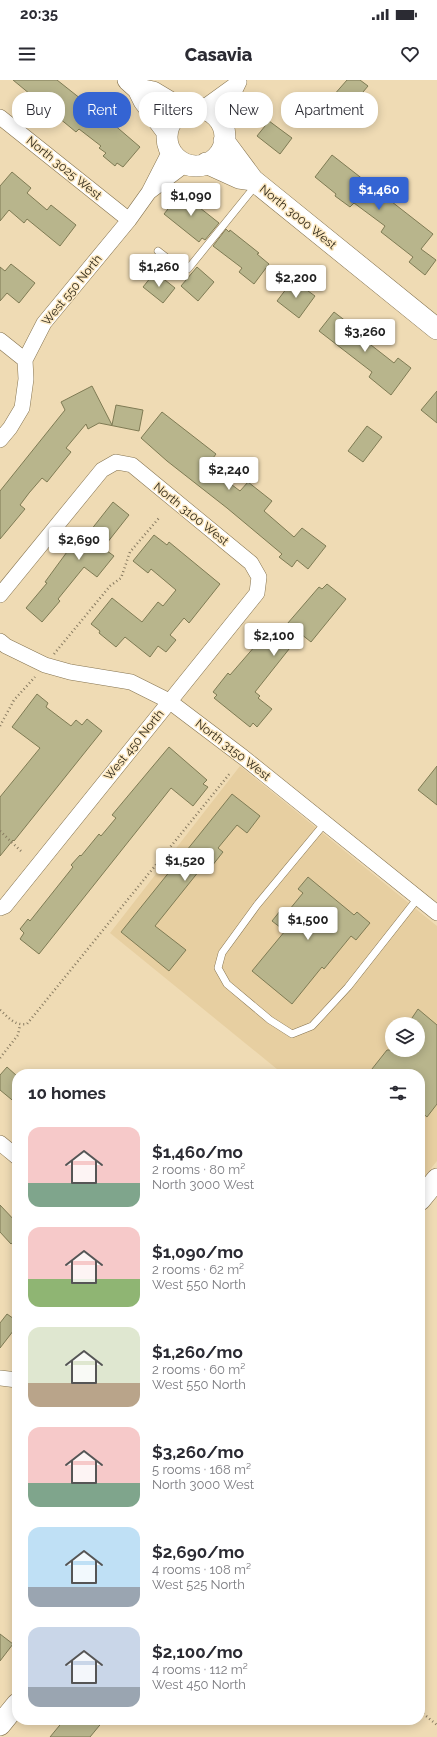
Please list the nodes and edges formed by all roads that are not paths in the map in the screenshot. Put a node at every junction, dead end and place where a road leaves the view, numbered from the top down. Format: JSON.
{"nodes":[{"id":1,"x":240,"y":81,"type":"edge"},
{"id":2,"x":133,"y":84,"type":"edge"},
{"id":3,"x":153,"y":92,"type":"edge"},
{"id":4,"x":207,"y":101,"type":"edge"},
{"id":5,"x":207,"y":111,"type":"edge"},
{"id":6,"x":0,"y":117,"type":"edge"},
{"id":7,"x":170,"y":128,"type":"edge"},
{"id":8,"x":222,"y":131,"type":"junction"},
{"id":9,"x":169,"y":141,"type":"junction"},
{"id":10,"x":196,"y":164,"type":"junction"},
{"id":11,"x":255,"y":182,"type":"junction"},
{"id":12,"x":149,"y":192,"type":"junction"},
{"id":13,"x":129,"y":220,"type":"junction"},
{"id":14,"x":158,"y":251,"type":"dead end"},
{"id":15,"x":437,"y":329,"type":"edge"},
{"id":16,"x":0,"y":340,"type":"edge"},
{"id":17,"x":26,"y":360,"type":"junction"},
{"id":18,"x":0,"y":440,"type":"edge"},
{"id":19,"x":259,"y":577,"type":"joint"},
{"id":20,"x":0,"y":595,"type":"edge"},
{"id":21,"x":0,"y":641,"type":"edge"},
{"id":22,"x":169,"y":701,"type":"junction"},
{"id":23,"x":325,"y":823,"type":"junction"},
{"id":24,"x":418,"y":898,"type":"junction"},
{"id":25,"x":0,"y":908,"type":"edge"},
{"id":26,"x":437,"y":913,"type":"edge"},
{"id":27,"x":0,"y":1143,"type":"edge"},
{"id":28,"x":12,"y":1153,"type":"edge"},
{"id":29,"x":437,"y":1179,"type":"edge"},
{"id":30,"x":425,"y":1194,"type":"edge"},
{"id":31,"x":0,"y":1378,"type":"edge"},
{"id":32,"x":12,"y":1379,"type":"edge"},
{"id":33,"x":12,"y":1710,"type":"edge"},
{"id":34,"x":1,"y":1722,"type":"edge"}],
"edges":[{"from":1,"to":4,"type":"street"},
{"from":1,"to":8,"type":"street"},
{"from":2,"to":3,"type":"main road"},
{"from":2,"to":9,"type":"main road"},
{"from":5,"to":8,"type":"main road"},
{"from":6,"to":13,"type":"street","name":"North 3025 West"},
{"from":7,"to":9,"type":"main road"},
{"from":8,"to":10,"type":"main road"},
{"from":8,"to":11,"type":"main road","name":"North 3000 West"},
{"from":9,"to":10,"type":"main road"},
{"from":9,"to":12,"type":"street","name":"West 550 North"},
{"from":10,"to":11,"type":"main road","name":"North 3000 West"},
{"from":10,"to":12,"type":"street","name":"West 550 North"},
{"from":11,"to":14,"type":"lane"},
{"from":11,"to":15,"type":"main road","name":"North 3000 West"},
{"from":12,"to":13,"type":"street","name":"West 550 North"},
{"from":13,"to":17,"type":"street","name":"West 550 North"},
{"from":16,"to":17,"type":"street"},
{"from":17,"to":18,"type":"street","name":"West 550 North"},
{"from":19,"to":20,"type":"street","name":"North 3100 West"},
{"from":19,"to":22,"type":"street","name":"West 450 North"},
{"from":21,"to":22,"type":"street","name":"North 3150 West"},
{"from":22,"to":23,"type":"street","name":"North 3150 West"},
{"from":22,"to":25,"type":"street","name":"West 450 North"},
{"from":23,"to":24,"type":"street","name":"North 3150 West"},
{"from":23,"to":24,"type":"lane"},
{"from":24,"to":26,"type":"street","name":"North 3150 West"},
{"from":27,"to":28,"type":"street"},
{"from":29,"to":30,"type":"main road"},
{"from":31,"to":32,"type":"street"},
{"from":33,"to":34,"type":"main road"}]}
